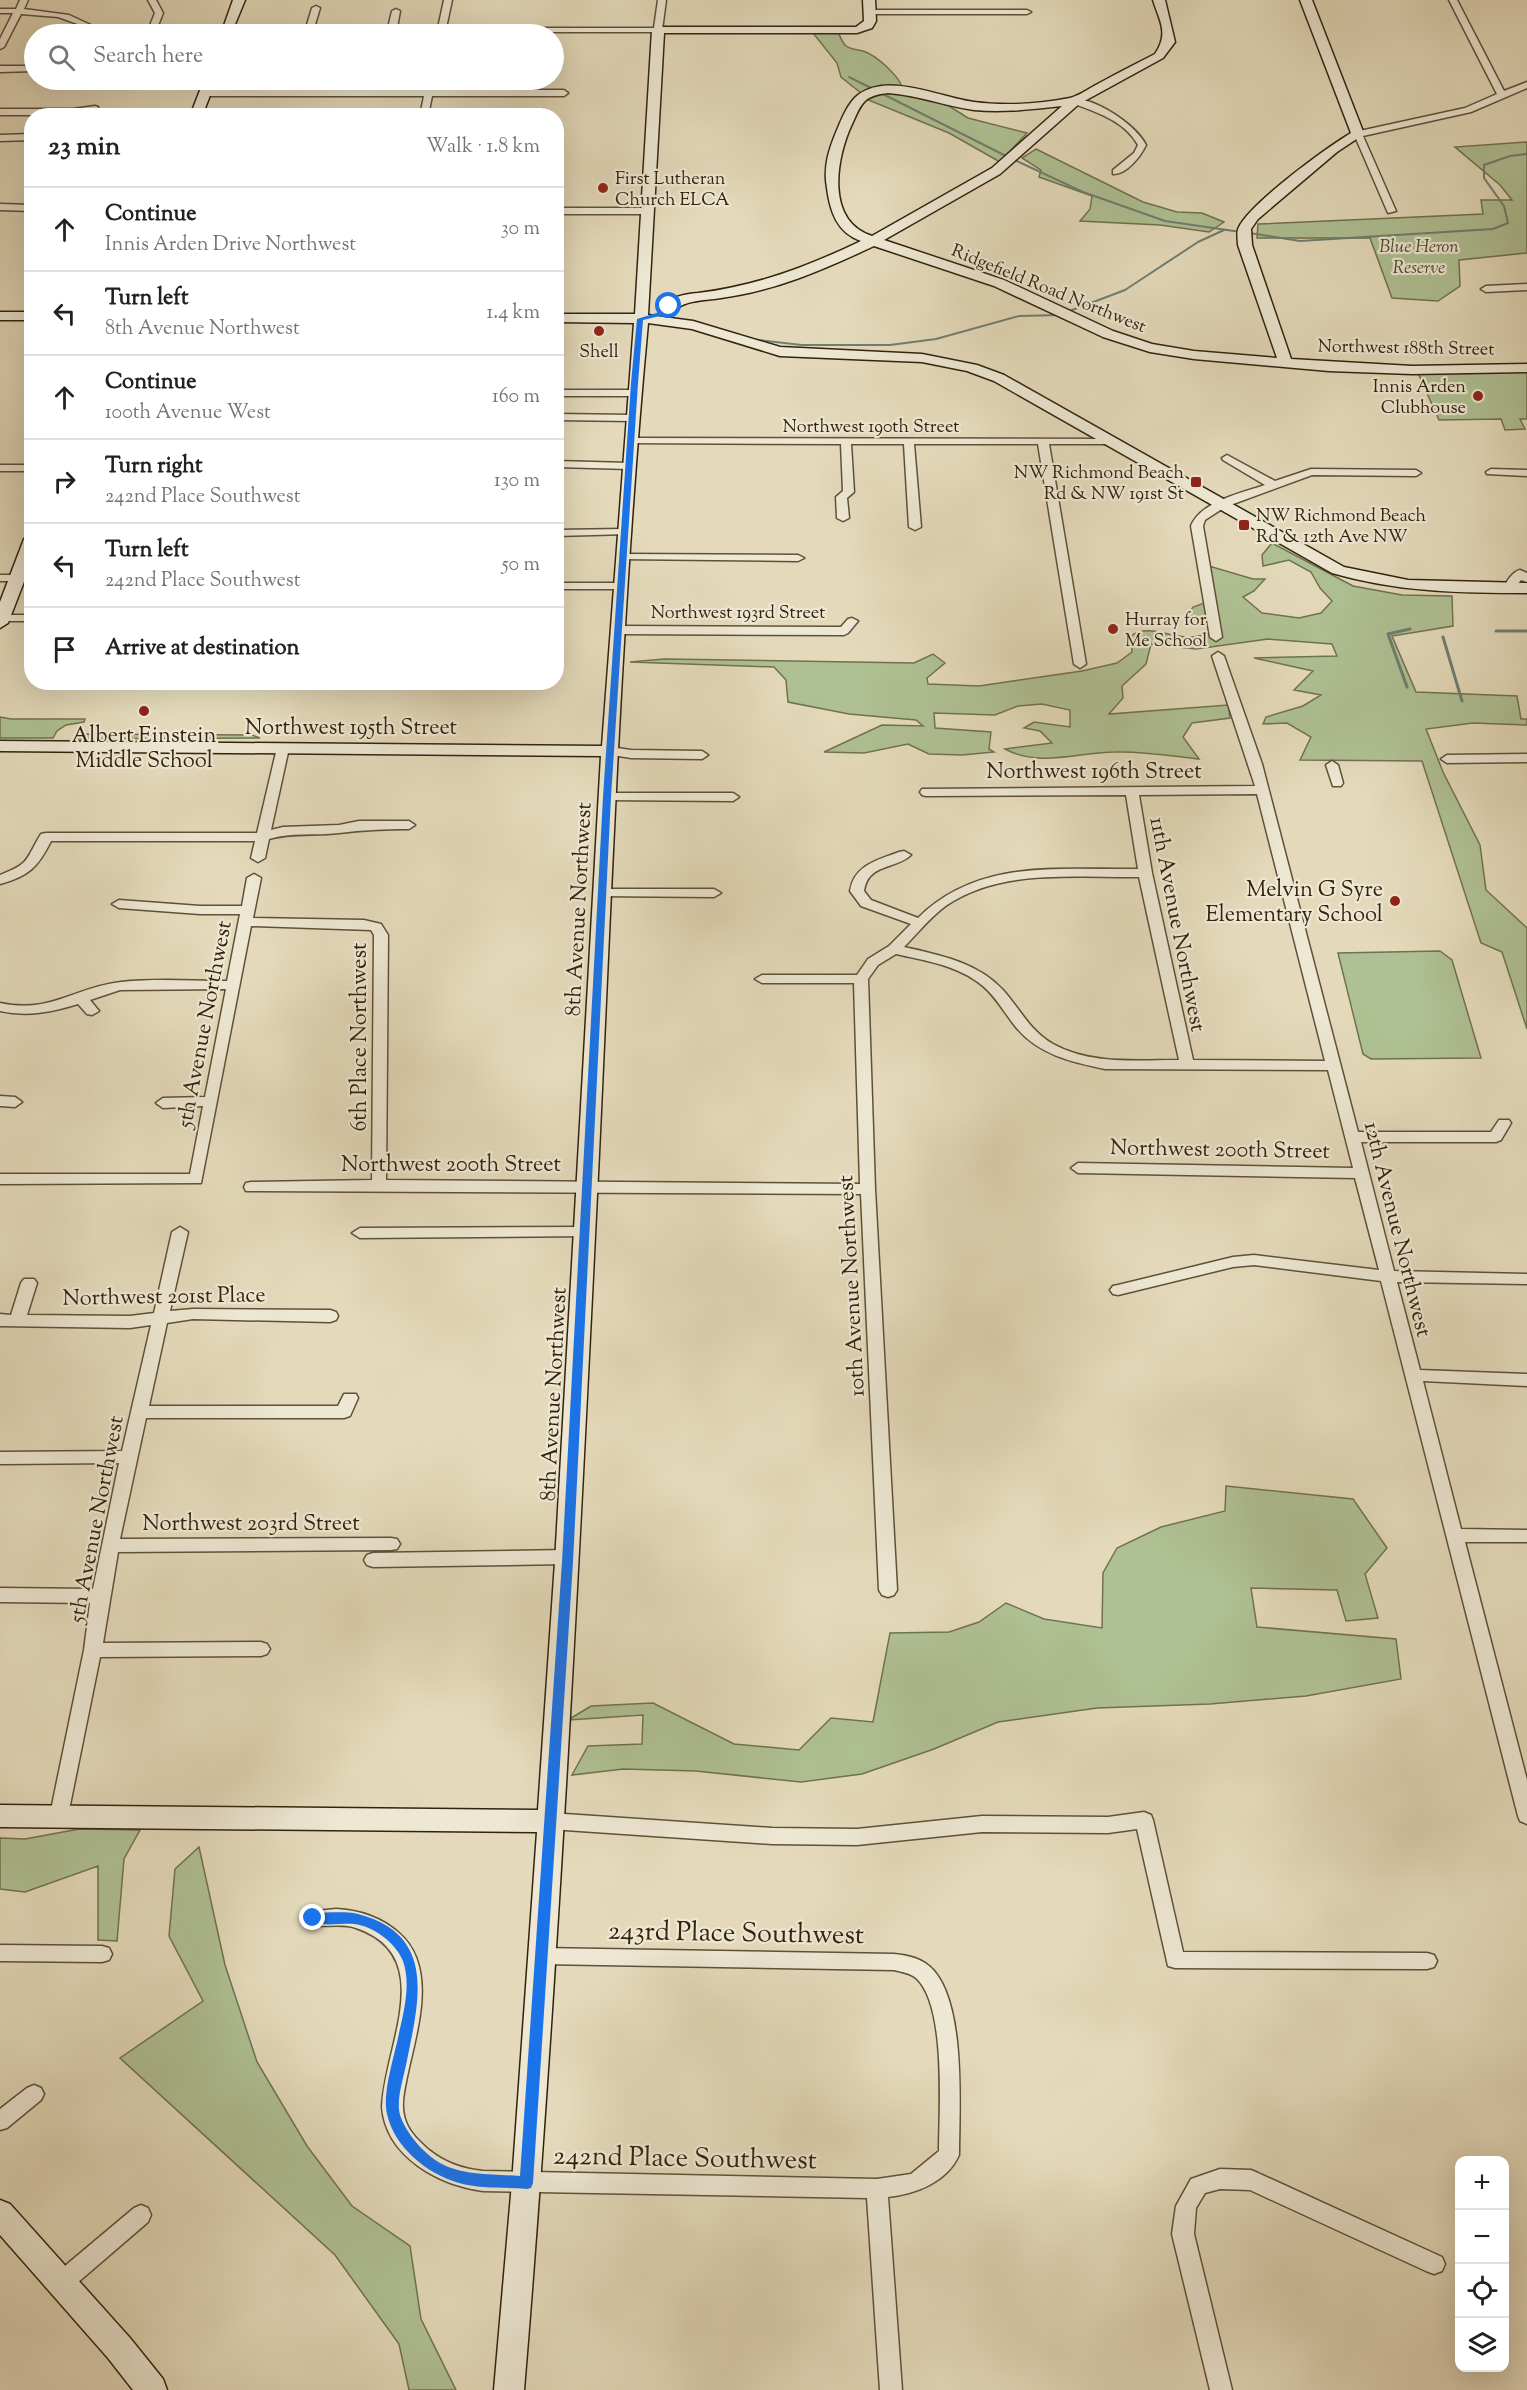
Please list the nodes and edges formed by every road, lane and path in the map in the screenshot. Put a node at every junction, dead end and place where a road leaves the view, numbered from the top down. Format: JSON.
{"nodes":[{"id":1,"x":24,"y":0,"type":"edge"},
{"id":2,"x":152,"y":0,"type":"edge"},
{"id":3,"x":238,"y":0,"type":"edge"},
{"id":4,"x":448,"y":0,"type":"edge"},
{"id":5,"x":662,"y":0,"type":"edge"},
{"id":6,"x":1159,"y":0,"type":"edge"},
{"id":7,"x":1306,"y":0,"type":"edge"},
{"id":8,"x":1453,"y":0,"type":"edge"},
{"id":9,"x":870,"y":6,"type":"edge"},
{"id":10,"x":316,"y":8,"type":"dead end"},
{"id":11,"x":0,"y":11,"type":"edge"},
{"id":12,"x":19,"y":11,"type":"junction"},
{"id":13,"x":396,"y":11,"type":"dead end"},
{"id":14,"x":1027,"y":12,"type":"dead end"},
{"id":15,"x":78,"y":24,"type":"edge"},
{"id":16,"x":155,"y":24,"type":"edge"},
{"id":17,"x":230,"y":24,"type":"edge"},
{"id":18,"x":311,"y":24,"type":"edge"},
{"id":19,"x":393,"y":24,"type":"edge"},
{"id":20,"x":443,"y":24,"type":"edge"},
{"id":21,"x":658,"y":30,"type":"junction"},
{"id":22,"x":564,"y":31,"type":"edge"},
{"id":23,"x":0,"y":47,"type":"edge"},
{"id":24,"x":0,"y":69,"type":"edge"},
{"id":25,"x":24,"y":69,"type":"edge"},
{"id":26,"x":1527,"y":85,"type":"edge"},
{"id":27,"x":206,"y":90,"type":"edge"},
{"id":28,"x":429,"y":90,"type":"edge"},
{"id":29,"x":205,"y":93,"type":"junction"},
{"id":30,"x":428,"y":93,"type":"junction"},
{"id":31,"x":564,"y":93,"type":"dead end"},
{"id":32,"x":1502,"y":95,"type":"junction"},
{"id":33,"x":1075,"y":101,"type":"junction"},
{"id":34,"x":199,"y":108,"type":"edge"},
{"id":35,"x":425,"y":108,"type":"edge"},
{"id":36,"x":0,"y":112,"type":"edge"},
{"id":37,"x":24,"y":112,"type":"edge"},
{"id":38,"x":1358,"y":134,"type":"junction"},
{"id":39,"x":0,"y":138,"type":"edge"},
{"id":40,"x":24,"y":138,"type":"edge"},
{"id":41,"x":1116,"y":172,"type":"dead end"},
{"id":42,"x":0,"y":207,"type":"edge"},
{"id":43,"x":24,"y":208,"type":"edge"},
{"id":44,"x":564,"y":211,"type":"edge"},
{"id":45,"x":646,"y":211,"type":"junction"},
{"id":46,"x":1391,"y":211,"type":"dead end"},
{"id":47,"x":873,"y":241,"type":"junction"},
{"id":48,"x":1527,"y":287,"type":"edge"},
{"id":49,"x":1486,"y":289,"type":"dead end"},
{"id":50,"x":724,"y":294,"type":"junction"},
{"id":51,"x":687,"y":298,"type":"junction"},
{"id":52,"x":642,"y":299,"type":"junction"},
{"id":53,"x":703,"y":308,"type":"junction"},
{"id":54,"x":666,"y":312,"type":"junction"},
{"id":55,"x":0,"y":316,"type":"edge"},
{"id":56,"x":24,"y":316,"type":"edge"},
{"id":57,"x":564,"y":318,"type":"edge"},
{"id":58,"x":640,"y":319,"type":"junction"},
{"id":59,"x":693,"y":325,"type":"junction"},
{"id":60,"x":1284,"y":363,"type":"junction"},
{"id":61,"x":1527,"y":368,"type":"edge"},
{"id":62,"x":564,"y":393,"type":"edge"},
{"id":63,"x":634,"y":393,"type":"junction"},
{"id":64,"x":564,"y":417,"type":"edge"},
{"id":65,"x":633,"y":418,"type":"junction"},
{"id":66,"x":631,"y":441,"type":"junction"},
{"id":67,"x":846,"y":441,"type":"junction"},
{"id":68,"x":1111,"y":441,"type":"junction"},
{"id":69,"x":909,"y":442,"type":"junction"},
{"id":70,"x":1043,"y":443,"type":"junction"},
{"id":71,"x":1227,"y":458,"type":"dead end"},
{"id":72,"x":564,"y":464,"type":"edge"},
{"id":73,"x":629,"y":466,"type":"junction"},
{"id":74,"x":0,"y":468,"type":"edge"},
{"id":75,"x":24,"y":468,"type":"edge"},
{"id":76,"x":1416,"y":472,"type":"dead end"},
{"id":77,"x":1491,"y":472,"type":"dead end"},
{"id":78,"x":1527,"y":473,"type":"edge"},
{"id":79,"x":1275,"y":486,"type":"junction"},
{"id":80,"x":1221,"y":506,"type":"junction"},
{"id":81,"x":843,"y":518,"type":"dead end"},
{"id":82,"x":915,"y":527,"type":"dead end"},
{"id":83,"x":625,"y":532,"type":"junction"},
{"id":84,"x":564,"y":533,"type":"edge"},
{"id":85,"x":623,"y":557,"type":"junction"},
{"id":86,"x":24,"y":558,"type":"edge"},
{"id":87,"x":798,"y":558,"type":"dead end"},
{"id":88,"x":16,"y":578,"type":"edge"},
{"id":89,"x":1527,"y":579,"type":"edge"},
{"id":90,"x":564,"y":586,"type":"edge"},
{"id":91,"x":621,"y":586,"type":"junction"},
{"id":92,"x":1509,"y":588,"type":"junction"},
{"id":93,"x":1527,"y":588,"type":"edge"},
{"id":94,"x":24,"y":619,"type":"edge"},
{"id":95,"x":1,"y":621,"type":"edge"},
{"id":96,"x":852,"y":621,"type":"dead end"},
{"id":97,"x":619,"y":630,"type":"junction"},
{"id":98,"x":1216,"y":637,"type":"dead end"},
{"id":99,"x":1218,"y":656,"type":"dead end"},
{"id":100,"x":1080,"y":664,"type":"dead end"},
{"id":101,"x":0,"y":746,"type":"edge"},
{"id":102,"x":283,"y":748,"type":"junction"},
{"id":103,"x":610,"y":751,"type":"junction"},
{"id":104,"x":702,"y":755,"type":"dead end"},
{"id":105,"x":1527,"y":758,"type":"edge"},
{"id":106,"x":1447,"y":759,"type":"dead end"},
{"id":107,"x":1332,"y":765,"type":"dead end"},
{"id":108,"x":1337,"y":783,"type":"dead end"},
{"id":109,"x":1263,"y":790,"type":"junction"},
{"id":110,"x":926,"y":792,"type":"dead end"},
{"id":111,"x":1132,"y":792,"type":"junction"},
{"id":112,"x":607,"y":797,"type":"junction"},
{"id":113,"x":733,"y":797,"type":"dead end"},
{"id":114,"x":409,"y":825,"type":"dead end"},
{"id":115,"x":262,"y":837,"type":"junction"},
{"id":116,"x":904,"y":855,"type":"dead end"},
{"id":117,"x":258,"y":858,"type":"dead end"},
{"id":118,"x":1145,"y":873,"type":"junction"},
{"id":119,"x":254,"y":878,"type":"dead end"},
{"id":120,"x":0,"y":880,"type":"edge"},
{"id":121,"x":602,"y":893,"type":"junction"},
{"id":122,"x":714,"y":893,"type":"dead end"},
{"id":123,"x":119,"y":904,"type":"dead end"},
{"id":124,"x":248,"y":916,"type":"junction"},
{"id":125,"x":920,"y":923,"type":"junction"},
{"id":126,"x":894,"y":949,"type":"junction"},
{"id":127,"x":762,"y":979,"type":"dead end"},
{"id":128,"x":861,"y":979,"type":"junction"},
{"id":129,"x":232,"y":985,"type":"junction"},
{"id":130,"x":81,"y":998,"type":"junction"},
{"id":131,"x":0,"y":1007,"type":"edge"},
{"id":132,"x":92,"y":1011,"type":"dead end"},
{"id":133,"x":1186,"y":1065,"type":"junction"},
{"id":134,"x":1335,"y":1066,"type":"junction"},
{"id":135,"x":210,"y":1101,"type":"junction"},
{"id":136,"x":163,"y":1103,"type":"dead end"},
{"id":137,"x":1504,"y":1123,"type":"dead end"},
{"id":138,"x":1353,"y":1137,"type":"junction"},
{"id":139,"x":1078,"y":1168,"type":"dead end"},
{"id":140,"x":1362,"y":1173,"type":"junction"},
{"id":141,"x":0,"y":1179,"type":"edge"},
{"id":142,"x":379,"y":1185,"type":"junction"},
{"id":143,"x":586,"y":1186,"type":"junction"},
{"id":144,"x":250,"y":1187,"type":"dead end"},
{"id":145,"x":868,"y":1189,"type":"junction"},
{"id":146,"x":180,"y":1232,"type":"dead end"},
{"id":147,"x":584,"y":1232,"type":"junction"},
{"id":148,"x":360,"y":1233,"type":"dead end"},
{"id":149,"x":1388,"y":1276,"type":"junction"},
{"id":150,"x":1527,"y":1279,"type":"edge"},
{"id":151,"x":29,"y":1283,"type":"dead end"},
{"id":152,"x":1118,"y":1290,"type":"dead end"},
{"id":153,"x":330,"y":1316,"type":"dead end"},
{"id":154,"x":160,"y":1318,"type":"junction"},
{"id":155,"x":0,"y":1320,"type":"edge"},
{"id":156,"x":17,"y":1320,"type":"junction"},
{"id":157,"x":1412,"y":1375,"type":"junction"},
{"id":158,"x":1527,"y":1380,"type":"edge"},
{"id":159,"x":350,"y":1398,"type":"dead end"},
{"id":160,"x":138,"y":1412,"type":"junction"},
{"id":161,"x":129,"y":1457,"type":"junction"},
{"id":162,"x":0,"y":1458,"type":"edge"},
{"id":163,"x":1454,"y":1535,"type":"junction"},
{"id":164,"x":1527,"y":1536,"type":"edge"},
{"id":165,"x":391,"y":1544,"type":"dead end"},
{"id":166,"x":110,"y":1546,"type":"junction"},
{"id":167,"x":567,"y":1557,"type":"junction"},
{"id":168,"x":374,"y":1560,"type":"dead end"},
{"id":169,"x":888,"y":1590,"type":"dead end"},
{"id":170,"x":0,"y":1596,"type":"edge"},
{"id":171,"x":100,"y":1596,"type":"junction"},
{"id":172,"x":261,"y":1649,"type":"dead end"},
{"id":173,"x":93,"y":1650,"type":"junction"},
{"id":174,"x":59,"y":1815,"type":"junction"},
{"id":175,"x":0,"y":1816,"type":"edge"},
{"id":176,"x":1527,"y":1816,"type":"edge"},
{"id":177,"x":550,"y":1821,"type":"junction"},
{"id":178,"x":313,"y":1918,"type":"dead end"},
{"id":179,"x":0,"y":1953,"type":"edge"},
{"id":180,"x":102,"y":1954,"type":"dead end"},
{"id":181,"x":542,"y":1956,"type":"junction"},
{"id":182,"x":1427,"y":1961,"type":"dead end"},
{"id":183,"x":927,"y":1976,"type":"joint"},
{"id":184,"x":33,"y":2094,"type":"dead end"},
{"id":185,"x":0,"y":2121,"type":"edge"},
{"id":186,"x":527,"y":2183,"type":"junction"},
{"id":187,"x":877,"y":2189,"type":"junction"},
{"id":188,"x":0,"y":2214,"type":"edge"},
{"id":189,"x":141,"y":2215,"type":"dead end"},
{"id":190,"x":1434,"y":2264,"type":"dead end"},
{"id":191,"x":61,"y":2283,"type":"junction"},
{"id":192,"x":152,"y":2390,"type":"edge"},
{"id":193,"x":509,"y":2390,"type":"edge"},
{"id":194,"x":891,"y":2390,"type":"edge"},
{"id":195,"x":1221,"y":2390,"type":"edge"}],
"edges":[{"from":1,"to":12,"type":"street"},
{"from":2,"to":16,"type":"street"},
{"from":3,"to":17,"type":"street"},
{"from":4,"to":20,"type":"street"},
{"from":5,"to":21,"type":"street","name":"8th Avenue Northwest"},
{"from":6,"to":33,"type":"street"},
{"from":7,"to":38,"type":"street"},
{"from":8,"to":32,"type":"street"},
{"from":9,"to":14,"type":"street"},
{"from":9,"to":21,"type":"street"},
{"from":10,"to":18,"type":"street"},
{"from":11,"to":12,"type":"street"},
{"from":12,"to":15,"type":"street"},
{"from":12,"to":23,"type":"street"},
{"from":13,"to":19,"type":"street"},
{"from":21,"to":22,"type":"street"},
{"from":21,"to":45,"type":"street","name":"8th Avenue Northwest"},
{"from":24,"to":25,"type":"street"},
{"from":26,"to":32,"type":"street"},
{"from":27,"to":29,"type":"street"},
{"from":28,"to":30,"type":"street"},
{"from":29,"to":30,"type":"street"},
{"from":29,"to":34,"type":"street"},
{"from":30,"to":31,"type":"street"},
{"from":30,"to":35,"type":"street"},
{"from":32,"to":38,"type":"street"},
{"from":33,"to":41,"type":"street"},
{"from":33,"to":47,"type":"street"},
{"from":33,"to":47,"type":"street","name":"Ridgefield Road Northwest"},
{"from":36,"to":37,"type":"street"},
{"from":38,"to":46,"type":"street"},
{"from":38,"to":60,"type":"street"},
{"from":39,"to":40,"type":"street"},
{"from":42,"to":43,"type":"street"},
{"from":44,"to":45,"type":"street"},
{"from":45,"to":52,"type":"street","name":"8th Avenue Northwest"},
{"from":47,"to":50,"type":"street"},
{"from":47,"to":60,"type":"street","name":"Ridgefield Road Northwest"},
{"from":48,"to":49,"type":"street"},
{"from":50,"to":51,"type":"street"},
{"from":50,"to":53,"type":"street"},
{"from":51,"to":52,"type":"street"},
{"from":51,"to":54,"type":"street"},
{"from":52,"to":58,"type":"street","name":"8th Avenue Northwest"},
{"from":53,"to":54,"type":"street"},
{"from":53,"to":59,"type":"street"},
{"from":54,"to":58,"type":"street"},
{"from":55,"to":56,"type":"street"},
{"from":57,"to":58,"type":"street"},
{"from":58,"to":59,"type":"street"},
{"from":58,"to":63,"type":"street","name":"8th Avenue Northwest"},
{"from":59,"to":68,"type":"street"},
{"from":60,"to":61,"type":"street","name":"Northwest 188th Street"},
{"from":62,"to":63,"type":"street"},
{"from":63,"to":65,"type":"street","name":"8th Avenue Northwest"},
{"from":64,"to":65,"type":"street"},
{"from":65,"to":66,"type":"street","name":"8th Avenue Northwest"},
{"from":66,"to":67,"type":"street","name":"Northwest 190th Street"},
{"from":66,"to":73,"type":"street","name":"8th Avenue Northwest"},
{"from":67,"to":69,"type":"street","name":"Northwest 190th Street"},
{"from":67,"to":81,"type":"street"},
{"from":68,"to":70,"type":"street","name":"Northwest 190th Street"},
{"from":68,"to":80,"type":"street"},
{"from":69,"to":70,"type":"street","name":"Northwest 190th Street"},
{"from":69,"to":82,"type":"street"},
{"from":70,"to":100,"type":"street"},
{"from":71,"to":79,"type":"street"},
{"from":72,"to":73,"type":"street"},
{"from":73,"to":83,"type":"street","name":"8th Avenue Northwest"},
{"from":74,"to":75,"type":"street"},
{"from":76,"to":79,"type":"street"},
{"from":77,"to":78,"type":"street"},
{"from":79,"to":80,"type":"street"},
{"from":80,"to":92,"type":"street"},
{"from":80,"to":98,"type":"street"},
{"from":83,"to":84,"type":"street"},
{"from":83,"to":85,"type":"street","name":"8th Avenue Northwest"},
{"from":85,"to":87,"type":"street"},
{"from":85,"to":91,"type":"street","name":"8th Avenue Northwest"},
{"from":86,"to":88,"type":"street"},
{"from":88,"to":95,"type":"street"},
{"from":89,"to":92,"type":"street"},
{"from":90,"to":91,"type":"street"},
{"from":91,"to":97,"type":"street","name":"8th Avenue Northwest"},
{"from":92,"to":93,"type":"street"},
{"from":94,"to":95,"type":"street"},
{"from":96,"to":97,"type":"street","name":"Northwest 193rd Street"},
{"from":97,"to":103,"type":"street","name":"8th Avenue Northwest"},
{"from":99,"to":109,"type":"street","name":"12th Avenue Northwest"},
{"from":101,"to":102,"type":"street","name":"Northwest 195th Street"},
{"from":102,"to":103,"type":"street","name":"Northwest 195th Street"},
{"from":102,"to":115,"type":"street"},
{"from":103,"to":104,"type":"street","name":"Northwest 195th Street"},
{"from":103,"to":112,"type":"street","name":"8th Avenue Northwest"},
{"from":105,"to":106,"type":"street"},
{"from":107,"to":108,"type":"street"},
{"from":109,"to":111,"type":"street","name":"Northwest 196th Street"},
{"from":109,"to":134,"type":"street","name":"12th Avenue Northwest"},
{"from":110,"to":111,"type":"street","name":"Northwest 196th Street"},
{"from":111,"to":118,"type":"street","name":"11th Avenue Northwest"},
{"from":112,"to":113,"type":"street"},
{"from":112,"to":121,"type":"street","name":"8th Avenue Northwest"},
{"from":114,"to":115,"type":"street"},
{"from":115,"to":117,"type":"street"},
{"from":115,"to":120,"type":"street"},
{"from":116,"to":125,"type":"street"},
{"from":118,"to":125,"type":"street"},
{"from":118,"to":133,"type":"street","name":"11th Avenue Northwest"},
{"from":119,"to":124,"type":"street","name":"5th Avenue Northwest"},
{"from":121,"to":122,"type":"street"},
{"from":121,"to":143,"type":"street","name":"8th Avenue Northwest"},
{"from":123,"to":124,"type":"street"},
{"from":124,"to":129,"type":"street","name":"5th Avenue Northwest"},
{"from":124,"to":142,"type":"street","name":"6th Place Northwest"},
{"from":125,"to":126,"type":"street"},
{"from":126,"to":128,"type":"street"},
{"from":126,"to":133,"type":"street"},
{"from":127,"to":128,"type":"street"},
{"from":128,"to":145,"type":"street","name":"10th Avenue Northwest"},
{"from":129,"to":130,"type":"street"},
{"from":129,"to":135,"type":"street","name":"5th Avenue Northwest"},
{"from":130,"to":131,"type":"street"},
{"from":130,"to":132,"type":"street"},
{"from":133,"to":134,"type":"street"},
{"from":134,"to":138,"type":"street","name":"12th Avenue Northwest"},
{"from":135,"to":136,"type":"street"},
{"from":135,"to":141,"type":"street","name":"5th Avenue Northwest"},
{"from":137,"to":138,"type":"street"},
{"from":138,"to":140,"type":"street","name":"12th Avenue Northwest"},
{"from":139,"to":140,"type":"street","name":"Northwest 200th Street"},
{"from":140,"to":149,"type":"street","name":"12th Avenue Northwest"},
{"from":142,"to":143,"type":"street","name":"Northwest 200th Street"},
{"from":142,"to":144,"type":"street","name":"Northwest 200th Street"},
{"from":143,"to":145,"type":"street","name":"Northwest 200th Street"},
{"from":143,"to":147,"type":"street","name":"8th Avenue Northwest"},
{"from":145,"to":169,"type":"street","name":"10th Avenue Northwest"},
{"from":146,"to":154,"type":"street","name":"5th Avenue Northwest"},
{"from":147,"to":148,"type":"street"},
{"from":147,"to":167,"type":"street","name":"8th Avenue Northwest"},
{"from":149,"to":150,"type":"street"},
{"from":149,"to":152,"type":"street"},
{"from":149,"to":157,"type":"street","name":"12th Avenue Northwest"},
{"from":151,"to":156,"type":"street"},
{"from":153,"to":154,"type":"street","name":"Northwest 201st Place"},
{"from":154,"to":156,"type":"street","name":"Northwest 201st Place"},
{"from":154,"to":160,"type":"street","name":"5th Avenue Northwest"},
{"from":155,"to":156,"type":"street","name":"Northwest 201st Place"},
{"from":157,"to":158,"type":"street"},
{"from":157,"to":163,"type":"street","name":"12th Avenue Northwest"},
{"from":159,"to":160,"type":"street"},
{"from":160,"to":161,"type":"street","name":"5th Avenue Northwest"},
{"from":161,"to":162,"type":"street"},
{"from":161,"to":166,"type":"street","name":"5th Avenue Northwest"},
{"from":163,"to":164,"type":"street"},
{"from":163,"to":176,"type":"street","name":"12th Avenue Northwest"},
{"from":165,"to":166,"type":"street","name":"Northwest 203rd Street"},
{"from":166,"to":171,"type":"street","name":"5th Avenue Northwest"},
{"from":167,"to":168,"type":"street","name":"Northwest 203rd Street"},
{"from":167,"to":177,"type":"street","name":"8th Avenue Northwest"},
{"from":170,"to":171,"type":"street"},
{"from":171,"to":173,"type":"street","name":"5th Avenue Northwest"},
{"from":172,"to":173,"type":"street"},
{"from":173,"to":174,"type":"street","name":"5th Avenue Northwest"},
{"from":174,"to":175,"type":"street"},
{"from":174,"to":177,"type":"street"},
{"from":177,"to":181,"type":"street","name":"8th Avenue Northwest"},
{"from":177,"to":182,"type":"street"},
{"from":178,"to":186,"type":"street","name":"242nd Place Southwest"},
{"from":179,"to":180,"type":"street"},
{"from":181,"to":183,"type":"street","name":"243rd Place Southwest"},
{"from":181,"to":186,"type":"street","name":"8th Avenue Northwest"},
{"from":183,"to":187,"type":"street","name":"242nd Place Southwest"},
{"from":184,"to":185,"type":"street"},
{"from":186,"to":187,"type":"street","name":"242nd Place Southwest"},
{"from":186,"to":193,"type":"street","name":"8th Avenue Northwest"},
{"from":187,"to":194,"type":"street"},
{"from":188,"to":191,"type":"street"},
{"from":189,"to":191,"type":"street"},
{"from":190,"to":195,"type":"street"},
{"from":191,"to":192,"type":"street"}]}
